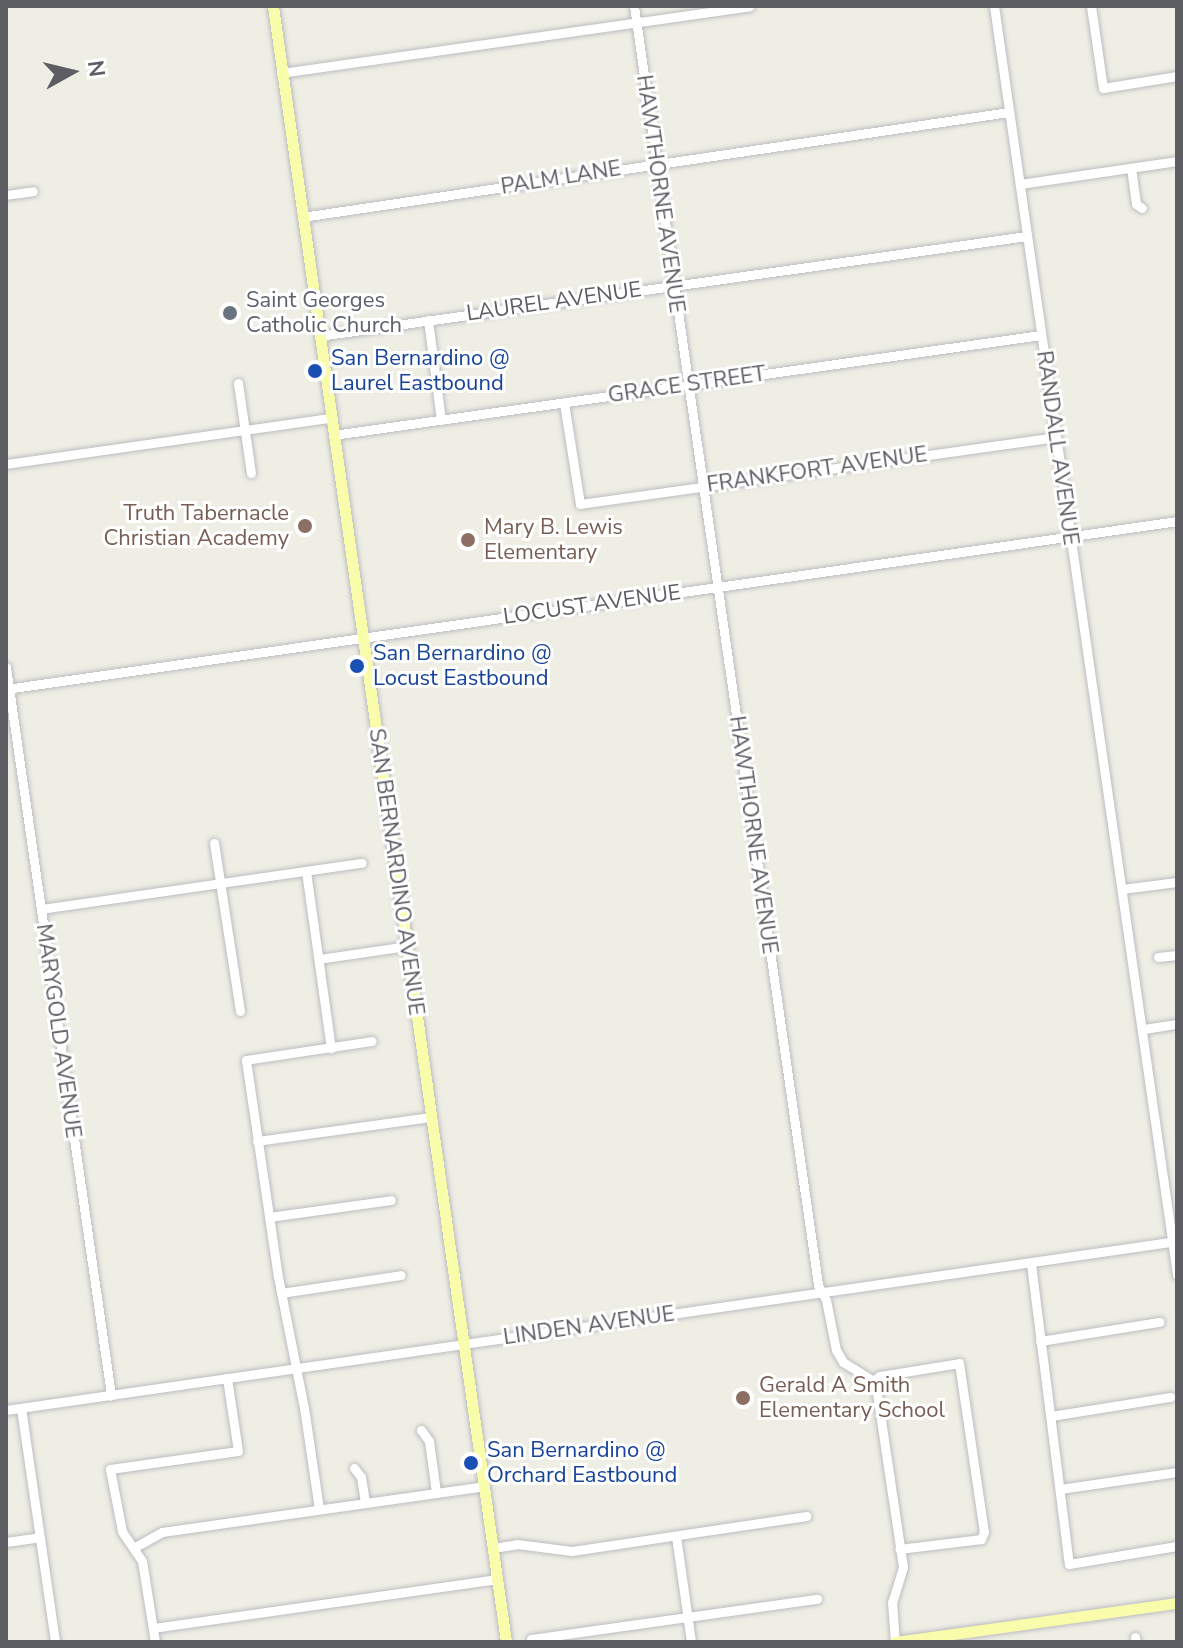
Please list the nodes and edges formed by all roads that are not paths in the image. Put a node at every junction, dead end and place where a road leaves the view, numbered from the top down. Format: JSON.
{"nodes":[{"id":1,"x":273,"y":6,"type":"edge"},
{"id":2,"x":634,"y":6,"type":"edge"},
{"id":3,"x":749,"y":6,"type":"edge"},
{"id":4,"x":994,"y":6,"type":"edge"},
{"id":5,"x":1091,"y":6,"type":"edge"},
{"id":6,"x":636,"y":22,"type":"junction"},
{"id":7,"x":281,"y":73,"type":"junction"},
{"id":8,"x":1177,"y":76,"type":"edge"},
{"id":9,"x":1009,"y":112,"type":"junction"},
{"id":10,"x":1177,"y":161,"type":"edge"},
{"id":11,"x":656,"y":164,"type":"junction"},
{"id":12,"x":1131,"y":168,"type":"junction"},
{"id":13,"x":1020,"y":184,"type":"junction"},
{"id":14,"x":33,"y":191,"type":"dead end"},
{"id":15,"x":6,"y":195,"type":"edge"},
{"id":16,"x":1142,"y":208,"type":"dead end"},
{"id":17,"x":302,"y":217,"type":"junction"},
{"id":18,"x":1027,"y":236,"type":"junction"},
{"id":19,"x":673,"y":285,"type":"junction"},
{"id":20,"x":428,"y":320,"type":"junction"},
{"id":21,"x":1041,"y":335,"type":"junction"},
{"id":22,"x":319,"y":336,"type":"junction"},
{"id":23,"x":238,"y":383,"type":"dead end"},
{"id":24,"x":688,"y":385,"type":"junction"},
{"id":25,"x":564,"y":403,"type":"junction"},
{"id":26,"x":331,"y":418,"type":"junction"},
{"id":27,"x":441,"y":420,"type":"junction"},
{"id":28,"x":245,"y":430,"type":"junction"},
{"id":29,"x":333,"y":435,"type":"junction"},
{"id":30,"x":1055,"y":437,"type":"junction"},
{"id":31,"x":6,"y":464,"type":"edge"},
{"id":32,"x":251,"y":473,"type":"dead end"},
{"id":33,"x":702,"y":487,"type":"junction"},
{"id":34,"x":1177,"y":521,"type":"edge"},
{"id":35,"x":1070,"y":536,"type":"junction"},
{"id":36,"x":717,"y":587,"type":"junction"},
{"id":37,"x":362,"y":639,"type":"junction"},
{"id":38,"x":6,"y":667,"type":"edge"},
{"id":39,"x":8,"y":689,"type":"edge"},
{"id":40,"x":214,"y":843,"type":"dead end"},
{"id":41,"x":362,"y":863,"type":"dead end"},
{"id":42,"x":306,"y":871,"type":"junction"},
{"id":43,"x":1177,"y":882,"type":"edge"},
{"id":44,"x":220,"y":883,"type":"junction"},
{"id":45,"x":1122,"y":889,"type":"junction"},
{"id":46,"x":41,"y":909,"type":"junction"},
{"id":47,"x":407,"y":946,"type":"junction"},
{"id":48,"x":1177,"y":955,"type":"edge"},
{"id":49,"x":1158,"y":957,"type":"dead end"},
{"id":50,"x":319,"y":959,"type":"junction"},
{"id":51,"x":240,"y":1011,"type":"dead end"},
{"id":52,"x":1177,"y":1024,"type":"edge"},
{"id":53,"x":1144,"y":1029,"type":"junction"},
{"id":54,"x":372,"y":1041,"type":"dead end"},
{"id":55,"x":331,"y":1048,"type":"junction"},
{"id":56,"x":431,"y":1117,"type":"junction"},
{"id":57,"x":257,"y":1141,"type":"junction"},
{"id":58,"x":391,"y":1200,"type":"dead end"},
{"id":59,"x":269,"y":1217,"type":"junction"},
{"id":60,"x":1175,"y":1241,"type":"edge"},
{"id":61,"x":1031,"y":1264,"type":"junction"},
{"id":62,"x":401,"y":1275,"type":"dead end"},
{"id":63,"x":1177,"y":1275,"type":"edge"},
{"id":64,"x":822,"y":1292,"type":"junction"},
{"id":65,"x":281,"y":1293,"type":"junction"},
{"id":66,"x":1159,"y":1322,"type":"dead end"},
{"id":67,"x":1040,"y":1341,"type":"junction"},
{"id":68,"x":464,"y":1343,"type":"junction"},
{"id":69,"x":295,"y":1368,"type":"junction"},
{"id":70,"x":227,"y":1378,"type":"junction"},
{"id":71,"x":873,"y":1381,"type":"junction"},
{"id":72,"x":111,"y":1395,"type":"junction"},
{"id":73,"x":1170,"y":1397,"type":"dead end"},
{"id":74,"x":21,"y":1408,"type":"junction"},
{"id":75,"x":6,"y":1410,"type":"edge"},
{"id":76,"x":1051,"y":1416,"type":"junction"},
{"id":77,"x":421,"y":1430,"type":"dead end"},
{"id":78,"x":354,"y":1468,"type":"dead end"},
{"id":79,"x":1177,"y":1472,"type":"edge"},
{"id":80,"x":484,"y":1486,"type":"junction"},
{"id":81,"x":1060,"y":1489,"type":"junction"},
{"id":82,"x":436,"y":1492,"type":"junction"},
{"id":83,"x":365,"y":1503,"type":"junction"},
{"id":84,"x":319,"y":1509,"type":"junction"},
{"id":85,"x":806,"y":1516,"type":"dead end"},
{"id":86,"x":676,"y":1536,"type":"junction"},
{"id":87,"x":40,"y":1537,"type":"junction"},
{"id":88,"x":6,"y":1542,"type":"edge"},
{"id":89,"x":1177,"y":1546,"type":"edge"},
{"id":90,"x":135,"y":1547,"type":"junction"},
{"id":91,"x":493,"y":1548,"type":"junction"},
{"id":92,"x":900,"y":1549,"type":"junction"},
{"id":93,"x":497,"y":1579,"type":"junction"},
{"id":94,"x":817,"y":1599,"type":"dead end"},
{"id":95,"x":1177,"y":1603,"type":"edge"},
{"id":96,"x":687,"y":1616,"type":"junction"},
{"id":97,"x":153,"y":1628,"type":"junction"},
{"id":98,"x":531,"y":1639,"type":"dead end"},
{"id":99,"x":55,"y":1642,"type":"edge"},
{"id":100,"x":155,"y":1642,"type":"edge"},
{"id":101,"x":506,"y":1642,"type":"edge"},
{"id":102,"x":691,"y":1642,"type":"edge"},
{"id":103,"x":900,"y":1642,"type":"edge"}],
"edges":[{"from":1,"to":7,"type":"main road","name":"SAN BERNARDINO AVENUE"},
{"from":2,"to":6,"type":"street","name":"HAWTHORNE AVENUE"},
{"from":3,"to":6,"type":"street"},
{"from":4,"to":9,"type":"street","name":"RANDALL AVENUE"},
{"from":5,"to":8,"type":"street"},
{"from":6,"to":7,"type":"street"},
{"from":6,"to":11,"type":"street","name":"HAWTHORNE AVENUE"},
{"from":7,"to":17,"type":"main road","name":"SAN BERNARDINO AVENUE"},
{"from":9,"to":11,"type":"street","name":"PALM LANE"},
{"from":9,"to":13,"type":"street","name":"RANDALL AVENUE"},
{"from":10,"to":12,"type":"street"},
{"from":11,"to":17,"type":"street","name":"PALM LANE"},
{"from":11,"to":19,"type":"street","name":"HAWTHORNE AVENUE"},
{"from":12,"to":13,"type":"street"},
{"from":12,"to":16,"type":"street"},
{"from":13,"to":18,"type":"street","name":"RANDALL AVENUE"},
{"from":14,"to":15,"type":"street"},
{"from":17,"to":22,"type":"main road","name":"SAN BERNARDINO AVENUE"},
{"from":18,"to":19,"type":"street","name":"LAUREL AVENUE"},
{"from":18,"to":21,"type":"street","name":"RANDALL AVENUE"},
{"from":19,"to":20,"type":"street","name":"LAUREL AVENUE"},
{"from":19,"to":24,"type":"street","name":"HAWTHORNE AVENUE"},
{"from":20,"to":22,"type":"street","name":"LAUREL AVENUE"},
{"from":20,"to":27,"type":"street"},
{"from":21,"to":24,"type":"street","name":"GRACE STREET"},
{"from":21,"to":30,"type":"street","name":"RANDALL AVENUE"},
{"from":22,"to":26,"type":"main road","name":"SAN BERNARDINO AVENUE"},
{"from":23,"to":28,"type":"street"},
{"from":24,"to":25,"type":"street","name":"GRACE STREET"},
{"from":24,"to":33,"type":"street","name":"HAWTHORNE AVENUE"},
{"from":25,"to":27,"type":"street","name":"GRACE STREET"},
{"from":25,"to":33,"type":"street","name":"FRANKFORT AVENUE"},
{"from":26,"to":28,"type":"street"},
{"from":26,"to":29,"type":"main road","name":"SAN BERNARDINO AVENUE"},
{"from":27,"to":29,"type":"street","name":"GRACE STREET"},
{"from":28,"to":31,"type":"street"},
{"from":28,"to":32,"type":"street"},
{"from":29,"to":37,"type":"main road","name":"SAN BERNARDINO AVENUE"},
{"from":30,"to":33,"type":"street","name":"FRANKFORT AVENUE"},
{"from":30,"to":35,"type":"street","name":"RANDALL AVENUE"},
{"from":33,"to":36,"type":"street","name":"HAWTHORNE AVENUE"},
{"from":34,"to":35,"type":"street","name":"LOCUST AVENUE"},
{"from":35,"to":36,"type":"street","name":"LOCUST AVENUE"},
{"from":35,"to":45,"type":"street","name":"RANDALL AVENUE"},
{"from":36,"to":37,"type":"street","name":"LOCUST AVENUE"},
{"from":36,"to":64,"type":"street","name":"HAWTHORNE AVENUE"},
{"from":37,"to":39,"type":"street","name":"LOCUST AVENUE"},
{"from":37,"to":47,"type":"main road","name":"SAN BERNARDINO AVENUE"},
{"from":38,"to":39,"type":"street","name":"MARYGOLD AVENUE"},
{"from":39,"to":46,"type":"street","name":"MARYGOLD AVENUE"},
{"from":40,"to":44,"type":"street"},
{"from":41,"to":42,"type":"street"},
{"from":42,"to":44,"type":"street"},
{"from":42,"to":50,"type":"street"},
{"from":43,"to":45,"type":"street"},
{"from":44,"to":46,"type":"street"},
{"from":44,"to":51,"type":"street"},
{"from":45,"to":53,"type":"street","name":"RANDALL AVENUE"},
{"from":46,"to":72,"type":"street","name":"MARYGOLD AVENUE"},
{"from":47,"to":50,"type":"street"},
{"from":47,"to":56,"type":"main road","name":"SAN BERNARDINO AVENUE"},
{"from":48,"to":49,"type":"street"},
{"from":50,"to":55,"type":"street"},
{"from":52,"to":53,"type":"street"},
{"from":53,"to":60,"type":"street","name":"RANDALL AVENUE"},
{"from":54,"to":55,"type":"street"},
{"from":55,"to":57,"type":"street"},
{"from":56,"to":57,"type":"street"},
{"from":56,"to":68,"type":"main road","name":"SAN BERNARDINO AVENUE"},
{"from":57,"to":59,"type":"street"},
{"from":58,"to":59,"type":"street"},
{"from":59,"to":65,"type":"street"},
{"from":60,"to":61,"type":"street","name":"LINDEN AVENUE"},
{"from":60,"to":63,"type":"street","name":"RANDALL AVENUE"},
{"from":61,"to":64,"type":"street","name":"LINDEN AVENUE"},
{"from":61,"to":67,"type":"street"},
{"from":62,"to":65,"type":"street"},
{"from":64,"to":68,"type":"street","name":"LINDEN AVENUE"},
{"from":64,"to":71,"type":"street","name":"HAWTHORNE AVENUE"},
{"from":65,"to":69,"type":"street"},
{"from":66,"to":67,"type":"street"},
{"from":67,"to":76,"type":"street"},
{"from":68,"to":69,"type":"street","name":"LINDEN AVENUE"},
{"from":68,"to":80,"type":"main road","name":"SAN BERNARDINO AVENUE"},
{"from":69,"to":70,"type":"street","name":"LINDEN AVENUE"},
{"from":69,"to":84,"type":"street"},
{"from":70,"to":72,"type":"street","name":"LINDEN AVENUE"},
{"from":70,"to":90,"type":"street"},
{"from":71,"to":92,"type":"street"},
{"from":71,"to":92,"type":"street"},
{"from":72,"to":74,"type":"street","name":"LINDEN AVENUE"},
{"from":73,"to":76,"type":"street"},
{"from":74,"to":75,"type":"street","name":"LINDEN AVENUE"},
{"from":74,"to":87,"type":"street"},
{"from":76,"to":81,"type":"street"},
{"from":77,"to":82,"type":"street"},
{"from":78,"to":83,"type":"street"},
{"from":79,"to":81,"type":"street"},
{"from":80,"to":82,"type":"street"},
{"from":80,"to":91,"type":"main road","name":"SAN BERNARDINO AVENUE"},
{"from":81,"to":89,"type":"street"},
{"from":82,"to":83,"type":"street"},
{"from":83,"to":84,"type":"street"},
{"from":84,"to":90,"type":"street"},
{"from":85,"to":86,"type":"street"},
{"from":86,"to":91,"type":"street"},
{"from":86,"to":96,"type":"street"},
{"from":87,"to":88,"type":"street"},
{"from":87,"to":99,"type":"street"},
{"from":90,"to":97,"type":"street"},
{"from":91,"to":93,"type":"main road","name":"SAN BERNARDINO AVENUE"},
{"from":92,"to":103,"type":"street"},
{"from":93,"to":97,"type":"street"},
{"from":93,"to":101,"type":"main road","name":"SAN BERNARDINO AVENUE"},
{"from":94,"to":96,"type":"street"},
{"from":95,"to":103,"type":"main road"},
{"from":96,"to":98,"type":"street"},
{"from":96,"to":102,"type":"street"},
{"from":97,"to":100,"type":"street"}]}
